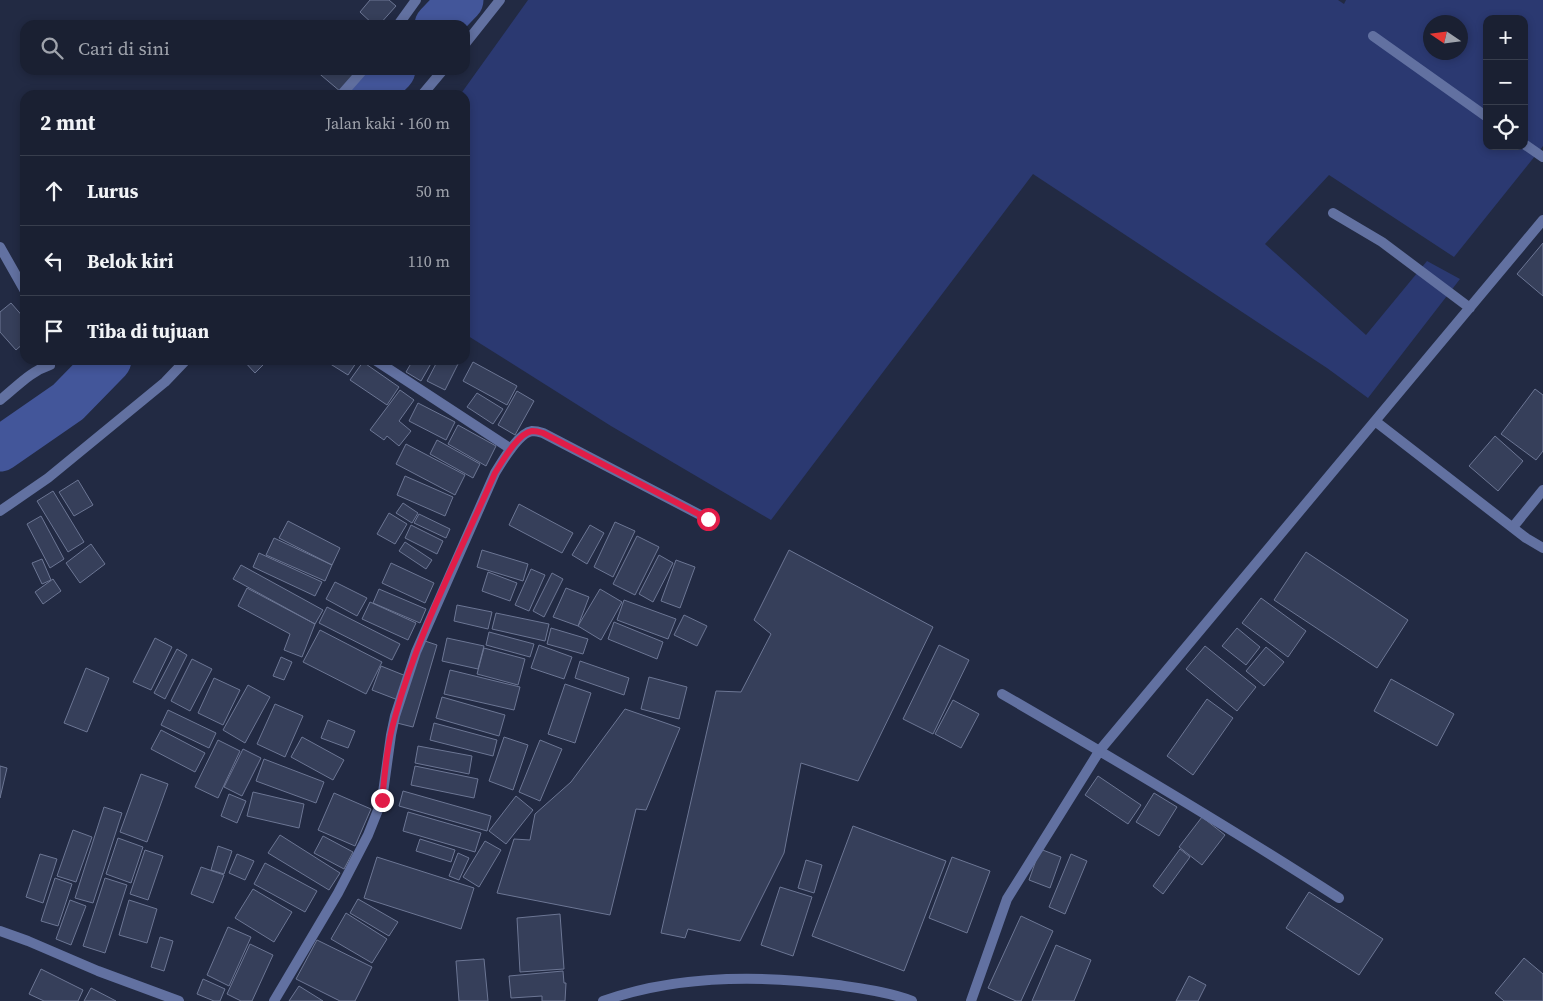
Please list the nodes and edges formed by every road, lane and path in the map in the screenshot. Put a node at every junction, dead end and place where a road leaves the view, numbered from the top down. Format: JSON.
{"nodes":[{"id":1,"x":416,"y":0,"type":"edge"},
{"id":2,"x":500,"y":0,"type":"edge"},
{"id":3,"x":402,"y":20,"type":"edge"},
{"id":4,"x":1373,"y":36,"type":"dead end"},
{"id":5,"x":470,"y":38,"type":"edge"},
{"id":6,"x":359,"y":75,"type":"edge"},
{"id":7,"x":439,"y":75,"type":"edge"},
{"id":8,"x":345,"y":90,"type":"edge"},
{"id":9,"x":426,"y":90,"type":"edge"},
{"id":10,"x":1483,"y":114,"type":"edge"},
{"id":11,"x":1528,"y":147,"type":"edge"},
{"id":12,"x":1543,"y":157,"type":"edge"},
{"id":13,"x":1333,"y":213,"type":"dead end"},
{"id":14,"x":1543,"y":220,"type":"edge"},
{"id":15,"x":0,"y":247,"type":"edge"},
{"id":16,"x":20,"y":281,"type":"edge"},
{"id":17,"x":1470,"y":308,"type":"junction"},
{"id":18,"x":46,"y":365,"type":"edge"},
{"id":19,"x":181,"y":365,"type":"edge"},
{"id":20,"x":383,"y":365,"type":"edge"},
{"id":21,"x":0,"y":400,"type":"edge"},
{"id":22,"x":1375,"y":421,"type":"junction"},
{"id":23,"x":511,"y":448,"type":"junction"},
{"id":24,"x":1543,"y":490,"type":"edge"},
{"id":25,"x":0,"y":511,"type":"edge"},
{"id":26,"x":708,"y":519,"type":"dead end"},
{"id":27,"x":1513,"y":527,"type":"junction"},
{"id":28,"x":1543,"y":548,"type":"edge"},
{"id":29,"x":1002,"y":694,"type":"dead end"},
{"id":30,"x":1100,"y":750,"type":"junction"},
{"id":31,"x":1339,"y":898,"type":"dead end"},
{"id":32,"x":0,"y":931,"type":"edge"},
{"id":33,"x":180,"y":1001,"type":"edge"},
{"id":34,"x":274,"y":1001,"type":"edge"},
{"id":35,"x":603,"y":1001,"type":"edge"},
{"id":36,"x":912,"y":1001,"type":"edge"},
{"id":37,"x":971,"y":1001,"type":"edge"}],
"edges":[{"from":1,"to":3,"type":"street"},
{"from":2,"to":5,"type":"street"},
{"from":4,"to":10,"type":"street"},
{"from":6,"to":8,"type":"street"},
{"from":7,"to":9,"type":"street"},
{"from":11,"to":12,"type":"street"},
{"from":13,"to":17,"type":"street"},
{"from":14,"to":17,"type":"street"},
{"from":15,"to":16,"type":"street"},
{"from":17,"to":22,"type":"street"},
{"from":18,"to":21,"type":"street"},
{"from":19,"to":25,"type":"street"},
{"from":20,"to":23,"type":"street"},
{"from":22,"to":27,"type":"street"},
{"from":22,"to":30,"type":"street"},
{"from":23,"to":26,"type":"street"},
{"from":23,"to":34,"type":"street"},
{"from":24,"to":27,"type":"street"},
{"from":27,"to":28,"type":"street"},
{"from":29,"to":30,"type":"street"},
{"from":30,"to":31,"type":"street"},
{"from":30,"to":37,"type":"street"},
{"from":32,"to":33,"type":"street"},
{"from":35,"to":36,"type":"street"}]}
